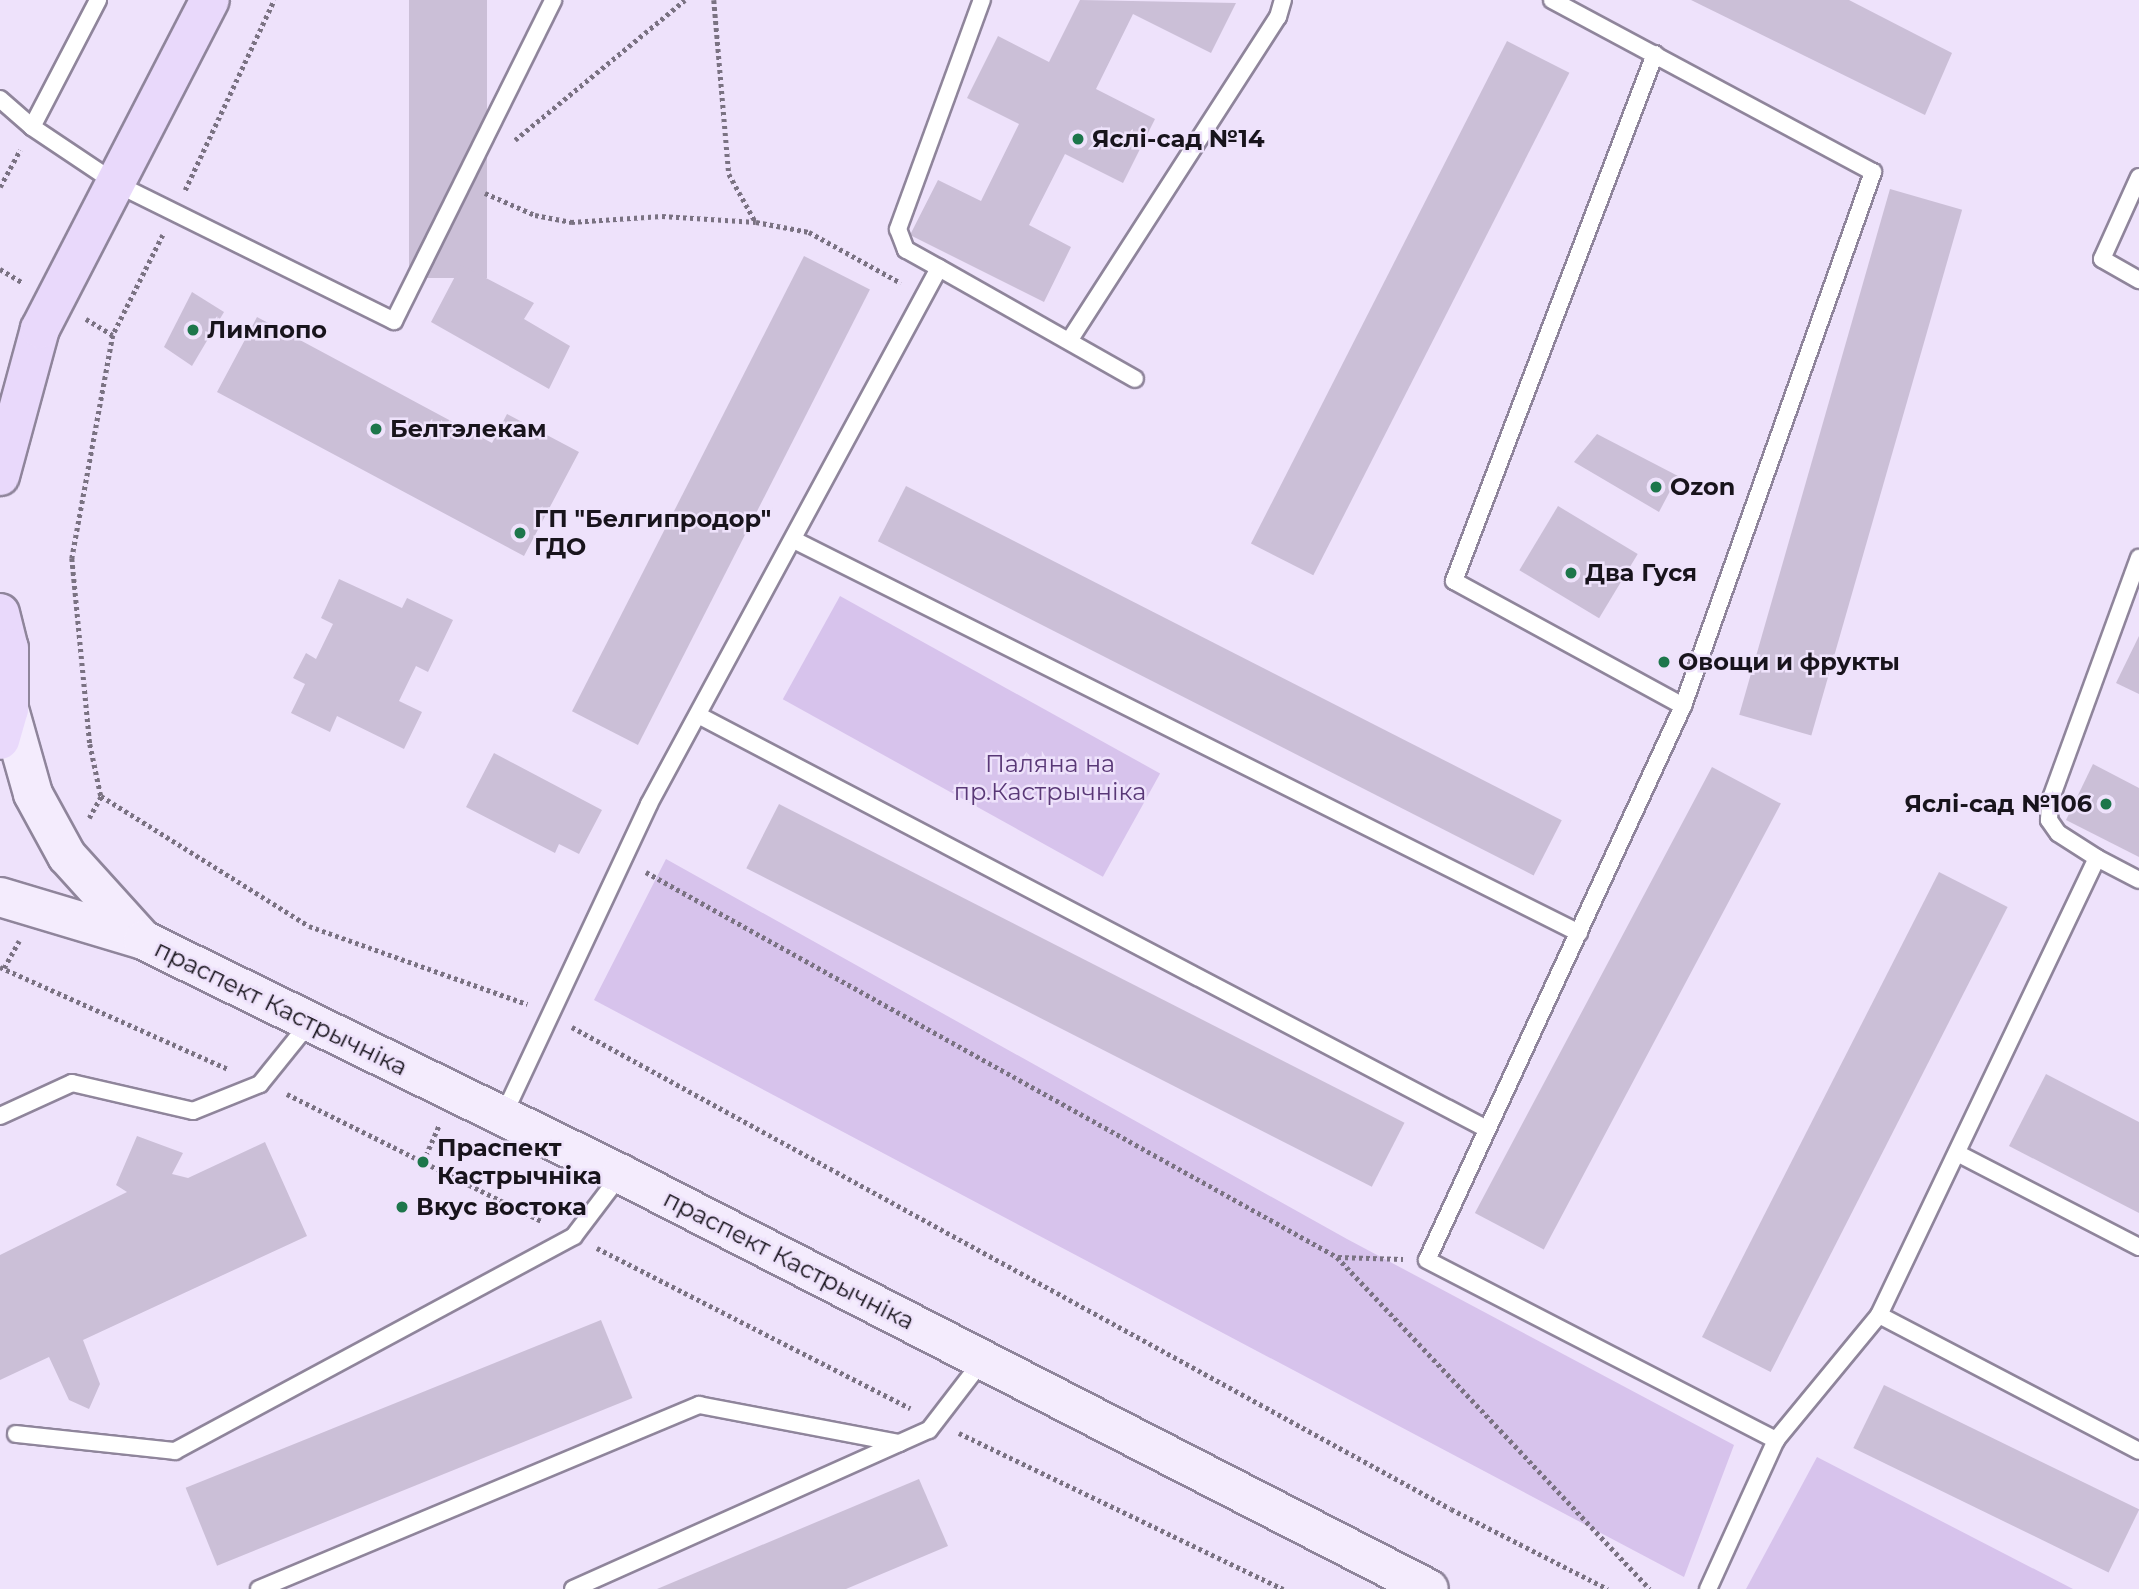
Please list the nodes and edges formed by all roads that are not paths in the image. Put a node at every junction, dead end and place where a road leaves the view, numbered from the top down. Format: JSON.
{"nodes":[{"id":1,"x":98,"y":0,"type":"edge"},
{"id":2,"x":210,"y":0,"type":"edge"},
{"id":3,"x":553,"y":0,"type":"edge"},
{"id":4,"x":982,"y":0,"type":"edge"},
{"id":5,"x":1283,"y":0,"type":"edge"},
{"id":6,"x":1552,"y":0,"type":"edge"},
{"id":7,"x":1655,"y":54,"type":"junction"},
{"id":8,"x":0,"y":99,"type":"edge"},
{"id":9,"x":32,"y":127,"type":"junction"},
{"id":10,"x":2139,"y":177,"type":"edge"},
{"id":11,"x":117,"y":184,"type":"junction"},
{"id":12,"x":939,"y":268,"type":"junction"},
{"id":13,"x":2139,"y":280,"type":"edge"},
{"id":14,"x":40,"y":329,"type":"junction"},
{"id":15,"x":1069,"y":341,"type":"junction"},
{"id":16,"x":0,"y":362,"type":"edge"},
{"id":17,"x":1135,"y":379,"type":"dead end"},
{"id":18,"x":0,"y":476,"type":"edge"},
{"id":19,"x":794,"y":540,"type":"junction"},
{"id":20,"x":2139,"y":558,"type":"edge"},
{"id":21,"x":0,"y":613,"type":"edge"},
{"id":22,"x":1684,"y":706,"type":"junction"},
{"id":23,"x":698,"y":715,"type":"junction"},
{"id":24,"x":5,"y":724,"type":"edge"},
{"id":25,"x":2097,"y":858,"type":"junction"},
{"id":26,"x":2139,"y":880,"type":"edge"},
{"id":27,"x":0,"y":897,"type":"edge"},
{"id":28,"x":1579,"y":933,"type":"junction"},
{"id":29,"x":143,"y":940,"type":"junction"},
{"id":30,"x":310,"y":1023,"type":"junction"},
{"id":31,"x":0,"y":1116,"type":"edge"},
{"id":32,"x":502,"y":1118,"type":"junction"},
{"id":33,"x":1485,"y":1128,"type":"junction"},
{"id":34,"x":1957,"y":1153,"type":"junction"},
{"id":35,"x":621,"y":1174,"type":"junction"},
{"id":36,"x":2139,"y":1247,"type":"edge"},
{"id":37,"x":1879,"y":1315,"type":"junction"},
{"id":38,"x":983,"y":1360,"type":"junction"},
{"id":39,"x":16,"y":1434,"type":"dead end"},
{"id":40,"x":1776,"y":1440,"type":"junction"},
{"id":41,"x":899,"y":1443,"type":"junction"},
{"id":42,"x":2139,"y":1451,"type":"edge"},
{"id":43,"x":259,"y":1589,"type":"edge"},
{"id":44,"x":573,"y":1589,"type":"edge"},
{"id":45,"x":1429,"y":1589,"type":"edge"},
{"id":46,"x":1708,"y":1589,"type":"edge"}],
"edges":[{"from":1,"to":9,"type":"lane"},
{"from":2,"to":11,"type":"main road"},
{"from":3,"to":11,"type":"lane"},
{"from":4,"to":12,"type":"lane"},
{"from":5,"to":15,"type":"lane"},
{"from":6,"to":7,"type":"lane"},
{"from":7,"to":22,"type":"lane"},
{"from":7,"to":22,"type":"lane"},
{"from":8,"to":9,"type":"lane"},
{"from":9,"to":11,"type":"lane"},
{"from":10,"to":13,"type":"lane"},
{"from":11,"to":14,"type":"main road"},
{"from":12,"to":15,"type":"lane"},
{"from":12,"to":19,"type":"lane"},
{"from":14,"to":16,"type":"main road"},
{"from":14,"to":18,"type":"main road"},
{"from":15,"to":17,"type":"lane"},
{"from":19,"to":23,"type":"lane"},
{"from":19,"to":28,"type":"lane"},
{"from":20,"to":25,"type":"lane"},
{"from":21,"to":24,"type":"main road"},
{"from":22,"to":28,"type":"lane"},
{"from":23,"to":32,"type":"lane"},
{"from":23,"to":33,"type":"lane"},
{"from":24,"to":29,"type":"main road","name":"праспект Кастрычніка"},
{"from":25,"to":26,"type":"lane"},
{"from":25,"to":34,"type":"lane"},
{"from":27,"to":29,"type":"main road","name":"праспект Кастрычніка"},
{"from":28,"to":33,"type":"lane"},
{"from":29,"to":30,"type":"main road","name":"праспект Кастрычніка"},
{"from":30,"to":31,"type":"lane"},
{"from":30,"to":32,"type":"main road","name":"праспект Кастрычніка"},
{"from":32,"to":35,"type":"main road","name":"праспект Кастрычніка"},
{"from":33,"to":40,"type":"lane"},
{"from":34,"to":36,"type":"lane"},
{"from":34,"to":37,"type":"lane"},
{"from":35,"to":38,"type":"main road","name":"праспект Кастрычніка"},
{"from":35,"to":39,"type":"lane"},
{"from":37,"to":40,"type":"lane"},
{"from":37,"to":42,"type":"lane"},
{"from":38,"to":41,"type":"lane"},
{"from":38,"to":45,"type":"main road","name":"праспект Кастрычніка"},
{"from":40,"to":46,"type":"lane"},
{"from":41,"to":43,"type":"lane"},
{"from":41,"to":44,"type":"lane"}]}
